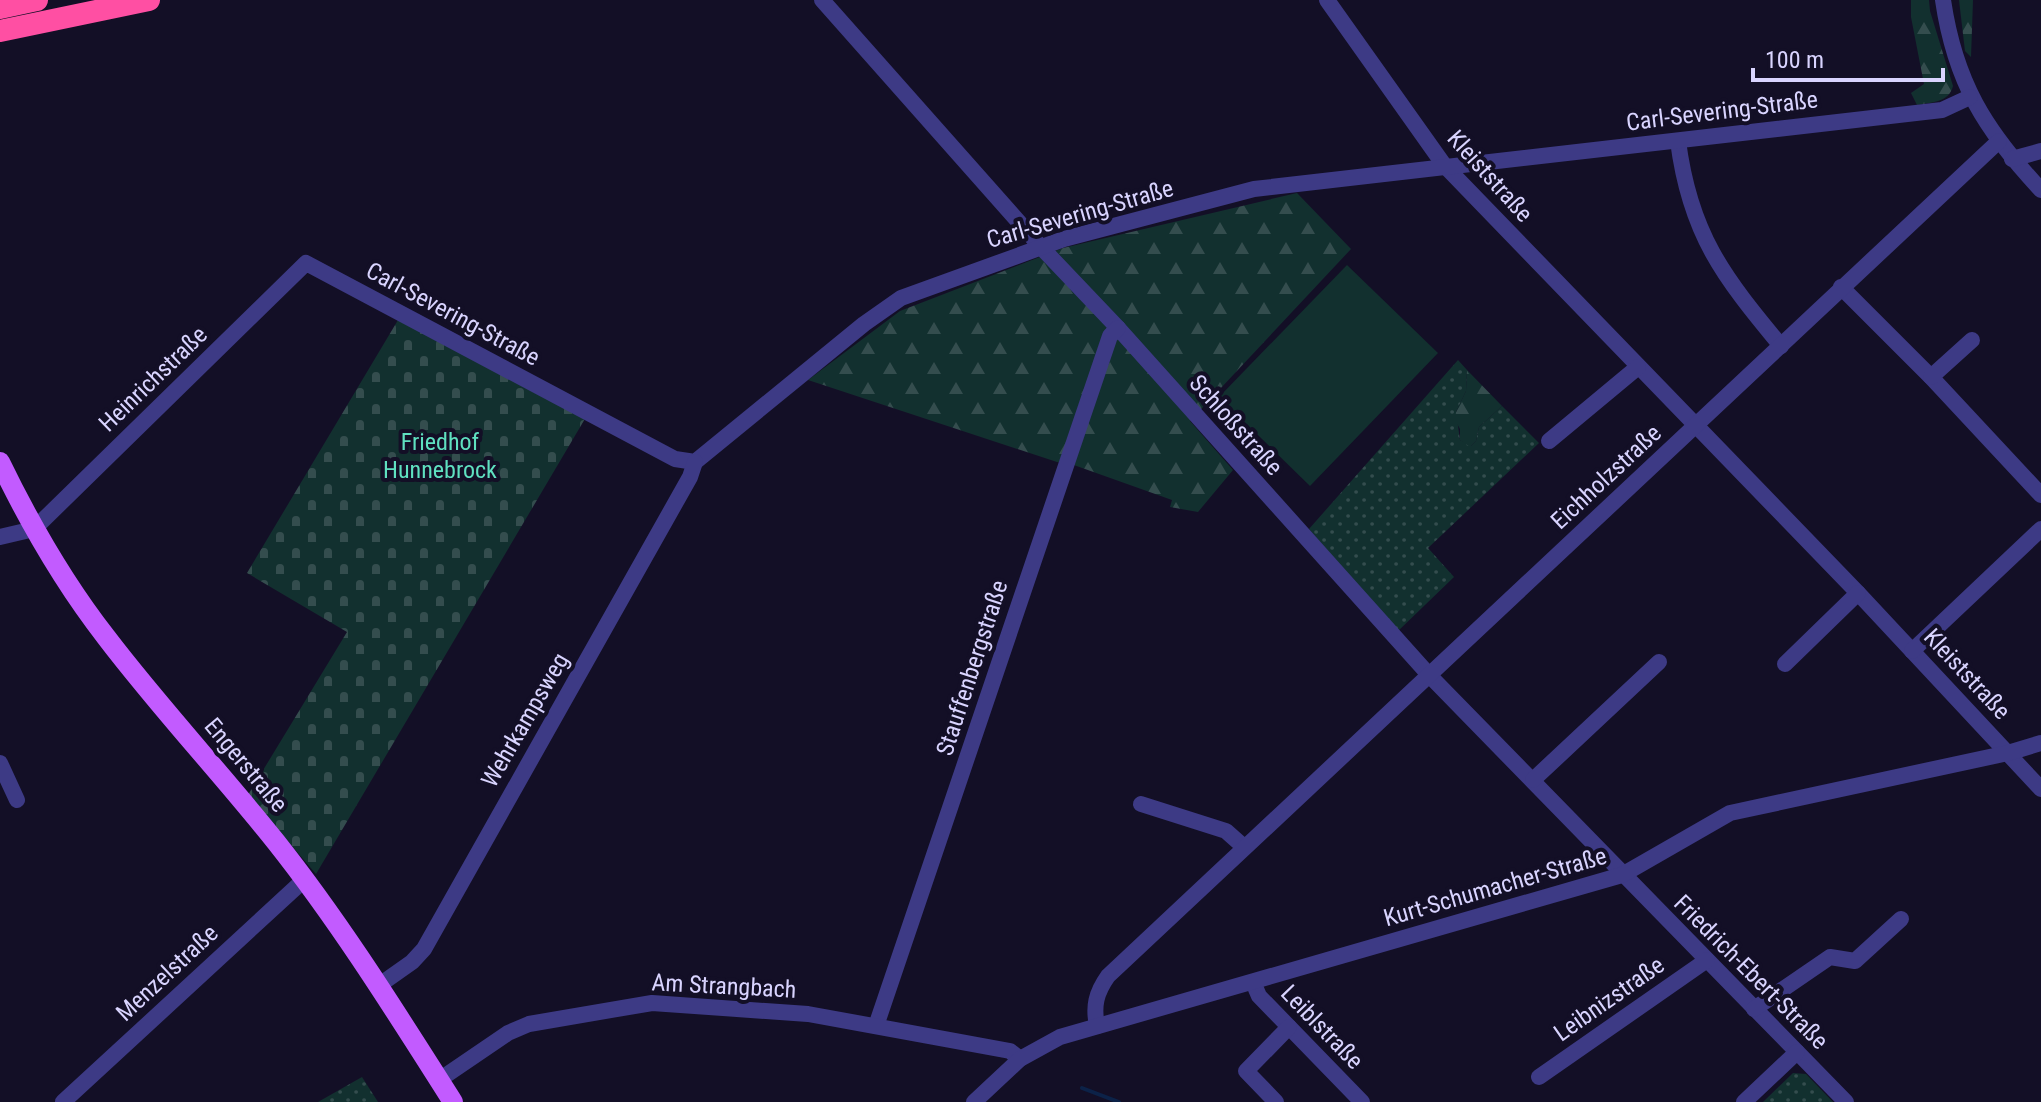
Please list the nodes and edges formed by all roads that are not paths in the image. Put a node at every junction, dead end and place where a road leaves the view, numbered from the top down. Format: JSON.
{"nodes":[{"id":1,"x":37,"y":0,"type":"edge"},
{"id":2,"x":149,"y":0,"type":"edge"},
{"id":3,"x":822,"y":0,"type":"edge"},
{"id":4,"x":1327,"y":0,"type":"edge"},
{"id":5,"x":1943,"y":0,"type":"edge"},
{"id":6,"x":0,"y":8,"type":"edge"},
{"id":7,"x":0,"y":31,"type":"edge"},
{"id":8,"x":1970,"y":97,"type":"junction"},
{"id":9,"x":1678,"y":141,"type":"junction"},
{"id":10,"x":1999,"y":141,"type":"junction"},
{"id":11,"x":2041,"y":151,"type":"edge"},
{"id":12,"x":2012,"y":159,"type":"junction"},
{"id":13,"x":1444,"y":165,"type":"junction"},
{"id":14,"x":2041,"y":190,"type":"edge"},
{"id":15,"x":1040,"y":246,"type":"junction"},
{"id":16,"x":306,"y":263,"type":"joint"},
{"id":17,"x":1841,"y":287,"type":"junction"},
{"id":18,"x":1118,"y":328,"type":"junction"},
{"id":19,"x":1972,"y":340,"type":"dead end"},
{"id":20,"x":1781,"y":346,"type":"junction"},
{"id":21,"x":1638,"y":367,"type":"junction"},
{"id":22,"x":1931,"y":377,"type":"junction"},
{"id":23,"x":1694,"y":427,"type":"junction"},
{"id":24,"x":1549,"y":441,"type":"dead end"},
{"id":25,"x":0,"y":462,"type":"edge"},
{"id":26,"x":695,"y":462,"type":"junction"},
{"id":27,"x":2041,"y":495,"type":"edge"},
{"id":28,"x":34,"y":529,"type":"junction"},
{"id":29,"x":2041,"y":529,"type":"edge"},
{"id":30,"x":0,"y":537,"type":"edge"},
{"id":31,"x":1858,"y":593,"type":"junction"},
{"id":32,"x":1912,"y":651,"type":"junction"},
{"id":33,"x":1659,"y":662,"type":"dead end"},
{"id":34,"x":1785,"y":664,"type":"dead end"},
{"id":35,"x":1430,"y":676,"type":"junction"},
{"id":36,"x":2041,"y":743,"type":"edge"},
{"id":37,"x":2008,"y":753,"type":"junction"},
{"id":38,"x":0,"y":763,"type":"edge"},
{"id":39,"x":1533,"y":780,"type":"junction"},
{"id":40,"x":2041,"y":789,"type":"edge"},
{"id":41,"x":17,"y":800,"type":"dead end"},
{"id":42,"x":1141,"y":804,"type":"dead end"},
{"id":43,"x":1244,"y":847,"type":"junction"},
{"id":44,"x":1622,"y":875,"type":"junction"},
{"id":45,"x":305,"y":879,"type":"junction"},
{"id":46,"x":1901,"y":919,"type":"dead end"},
{"id":47,"x":1707,"y":960,"type":"junction"},
{"id":48,"x":1253,"y":982,"type":"junction"},
{"id":49,"x":378,"y":986,"type":"junction"},
{"id":50,"x":1754,"y":1009,"type":"junction"},
{"id":51,"x":876,"y":1026,"type":"junction"},
{"id":52,"x":1097,"y":1026,"type":"junction"},
{"id":53,"x":1289,"y":1027,"type":"junction"},
{"id":54,"x":1797,"y":1052,"type":"junction"},
{"id":55,"x":1020,"y":1059,"type":"junction"},
{"id":56,"x":1539,"y":1077,"type":"dead end"},
{"id":57,"x":439,"y":1080,"type":"junction"},
{"id":58,"x":63,"y":1102,"type":"edge"},
{"id":59,"x":453,"y":1102,"type":"edge"},
{"id":60,"x":974,"y":1102,"type":"edge"},
{"id":61,"x":1276,"y":1102,"type":"edge"},
{"id":62,"x":1362,"y":1102,"type":"edge"},
{"id":63,"x":1744,"y":1102,"type":"edge"},
{"id":64,"x":1846,"y":1102,"type":"edge"}],
"edges":[{"from":1,"to":6,"type":"highway"},
{"from":2,"to":7,"type":"highway"},
{"from":3,"to":15,"type":"street","name":"Schloßstraße"},
{"from":4,"to":13,"type":"street","name":"Kleiststraße"},
{"from":5,"to":8,"type":"street"},
{"from":8,"to":9,"type":"street","name":"Carl-Severing-Straße"},
{"from":8,"to":10,"type":"street"},
{"from":9,"to":13,"type":"street","name":"Carl-Severing-Straße"},
{"from":9,"to":20,"type":"street"},
{"from":10,"to":12,"type":"street"},
{"from":10,"to":17,"type":"street","name":"Eichholzstraße"},
{"from":11,"to":12,"type":"street"},
{"from":12,"to":14,"type":"street"},
{"from":13,"to":15,"type":"street","name":"Carl-Severing-Straße"},
{"from":13,"to":21,"type":"street","name":"Kleiststraße"},
{"from":15,"to":18,"type":"street","name":"Schloßstraße"},
{"from":15,"to":26,"type":"street","name":"Carl-Severing-Straße"},
{"from":16,"to":26,"type":"street","name":"Carl-Severing-Straße"},
{"from":16,"to":28,"type":"street","name":"Heinrichstraße"},
{"from":17,"to":20,"type":"street","name":"Eichholzstraße"},
{"from":17,"to":22,"type":"street"},
{"from":18,"to":35,"type":"street","name":"Schloßstraße"},
{"from":18,"to":51,"type":"street","name":"Stauffenbergstraße"},
{"from":19,"to":22,"type":"street"},
{"from":20,"to":23,"type":"street","name":"Eichholzstraße"},
{"from":21,"to":23,"type":"street","name":"Kleiststraße"},
{"from":21,"to":24,"type":"street"},
{"from":22,"to":27,"type":"street"},
{"from":23,"to":31,"type":"street","name":"Kleiststraße"},
{"from":23,"to":35,"type":"street","name":"Eichholzstraße"},
{"from":25,"to":28,"type":"main road","name":"Engerstraße"},
{"from":26,"to":49,"type":"street","name":"Wehrkampsweg"},
{"from":28,"to":30,"type":"street"},
{"from":28,"to":45,"type":"main road","name":"Engerstraße"},
{"from":29,"to":32,"type":"street"},
{"from":31,"to":32,"type":"street","name":"Kleiststraße"},
{"from":31,"to":34,"type":"street"},
{"from":32,"to":37,"type":"street","name":"Kleiststraße"},
{"from":33,"to":39,"type":"street"},
{"from":35,"to":39,"type":"street","name":"Schloßstraße"},
{"from":35,"to":43,"type":"street","name":"Eichholzstraße"},
{"from":36,"to":37,"type":"street","name":"Kurt-Schumacher-Straße"},
{"from":37,"to":40,"type":"street","name":"Kleiststraße"},
{"from":37,"to":44,"type":"street","name":"Kurt-Schumacher-Straße"},
{"from":38,"to":41,"type":"street"},
{"from":39,"to":44,"type":"street","name":"Schloßstraße"},
{"from":42,"to":43,"type":"street"},
{"from":43,"to":52,"type":"street","name":"Eichholzstraße"},
{"from":44,"to":47,"type":"street","name":"Friedrich-Ebert-Straße"},
{"from":44,"to":48,"type":"street","name":"Kurt-Schumacher-Straße"},
{"from":45,"to":49,"type":"main road","name":"Engerstraße"},
{"from":45,"to":58,"type":"street","name":"Menzelstraße"},
{"from":46,"to":50,"type":"street"},
{"from":47,"to":50,"type":"street","name":"Friedrich-Ebert-Straße"},
{"from":47,"to":56,"type":"street","name":"Leibnizstraße"},
{"from":48,"to":52,"type":"street","name":"Kurt-Schumacher-Straße"},
{"from":48,"to":53,"type":"street","name":"Leiblstraße"},
{"from":49,"to":57,"type":"main road","name":"Engerstraße"},
{"from":50,"to":54,"type":"street","name":"Friedrich-Ebert-Straße"},
{"from":51,"to":55,"type":"street","name":"Am Strangbach"},
{"from":51,"to":57,"type":"street","name":"Am Strangbach"},
{"from":52,"to":55,"type":"street","name":"Kurt-Schumacher-Straße"},
{"from":53,"to":61,"type":"street"},
{"from":53,"to":62,"type":"street","name":"Leiblstraße"},
{"from":54,"to":63,"type":"street"},
{"from":54,"to":64,"type":"street","name":"Friedrich-Ebert-Straße"},
{"from":55,"to":60,"type":"street","name":"Kurt-Schumacher-Straße"},
{"from":57,"to":59,"type":"main road","name":"Engerstraße"}]}
